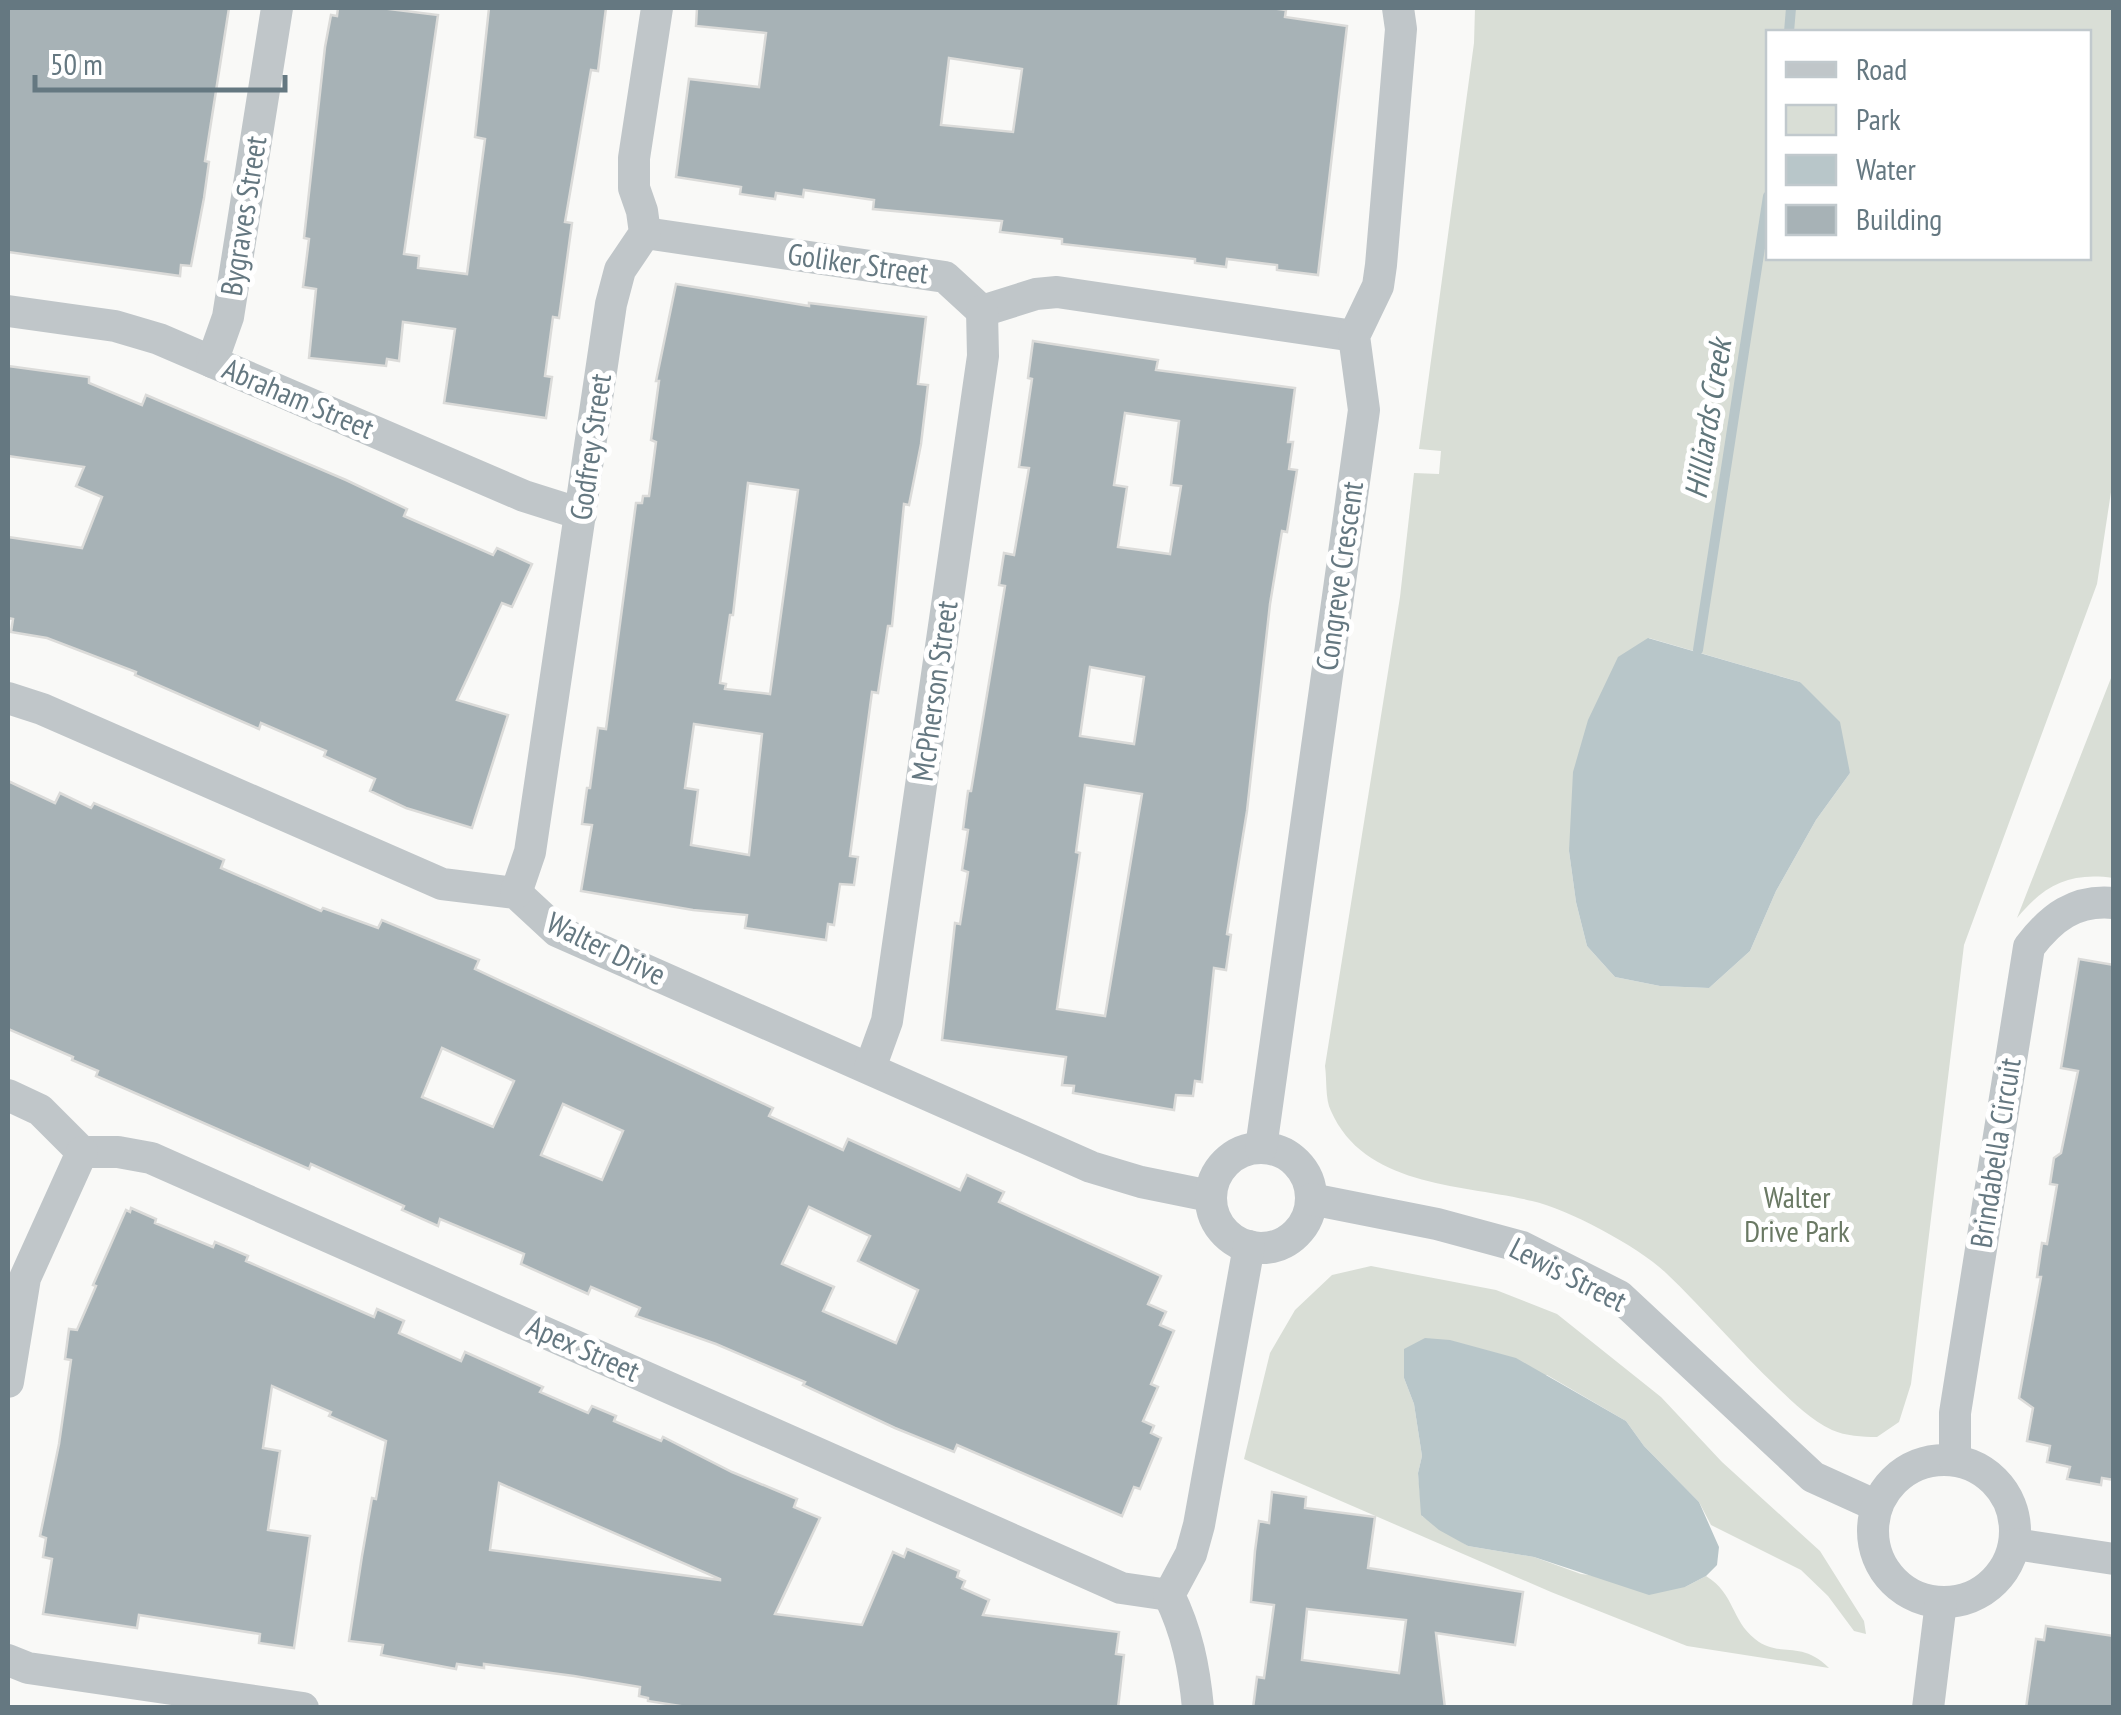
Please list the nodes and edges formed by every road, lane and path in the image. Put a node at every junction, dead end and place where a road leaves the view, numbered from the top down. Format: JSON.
{"nodes":[{"id":1,"x":277,"y":8,"type":"edge"},
{"id":2,"x":657,"y":8,"type":"edge"},
{"id":3,"x":1398,"y":8,"type":"edge"},
{"id":4,"x":645,"y":233,"type":"junction"},
{"id":5,"x":8,"y":311,"type":"edge"},
{"id":6,"x":982,"y":311,"type":"junction"},
{"id":7,"x":1354,"y":336,"type":"junction"},
{"id":8,"x":212,"y":362,"type":"junction"},
{"id":9,"x":581,"y":514,"type":"junction"},
{"id":10,"x":8,"y":698,"type":"edge"},
{"id":11,"x":516,"y":892,"type":"junction"},
{"id":12,"x":2114,"y":903,"type":"edge"},
{"id":13,"x":870,"y":1068,"type":"junction"},
{"id":14,"x":8,"y":1095,"type":"edge"},
{"id":15,"x":1261,"y":1148,"type":"junction"},
{"id":16,"x":82,"y":1152,"type":"junction"},
{"id":17,"x":1210,"y":1196,"type":"junction"},
{"id":18,"x":1312,"y":1199,"type":"junction"},
{"id":19,"x":1249,"y":1246,"type":"junction"},
{"id":20,"x":8,"y":1382,"type":"edge"},
{"id":21,"x":1955,"y":1460,"type":"junction"},
{"id":22,"x":1877,"y":1506,"type":"junction"},
{"id":23,"x":2015,"y":1544,"type":"junction"},
{"id":24,"x":2114,"y":1559,"type":"edge"},
{"id":25,"x":1169,"y":1594,"type":"junction"},
{"id":26,"x":1941,"y":1602,"type":"junction"},
{"id":27,"x":8,"y":1660,"type":"edge"},
{"id":28,"x":303,"y":1708,"type":"edge"},
{"id":29,"x":1198,"y":1708,"type":"edge"},
{"id":30,"x":1928,"y":1708,"type":"edge"}],
"edges":[{"from":1,"to":8,"type":"street","name":"Bygraves Street"},
{"from":2,"to":4,"type":"street"},
{"from":3,"to":7,"type":"street"},
{"from":4,"to":6,"type":"street","name":"Goliker Street"},
{"from":4,"to":9,"type":"street","name":"Godfrey Street"},
{"from":5,"to":8,"type":"street","name":"Abraham Street"},
{"from":6,"to":7,"type":"street"},
{"from":6,"to":13,"type":"street","name":"McPherson Street"},
{"from":7,"to":15,"type":"street","name":"Congreve Crescent"},
{"from":8,"to":9,"type":"street","name":"Abraham Street"},
{"from":9,"to":11,"type":"street","name":"Godfrey Street"},
{"from":10,"to":11,"type":"street","name":"Walter Drive"},
{"from":11,"to":13,"type":"street","name":"Walter Drive"},
{"from":12,"to":21,"type":"street","name":"Brindabella Circuit"},
{"from":13,"to":17,"type":"street","name":"Walter Drive"},
{"from":14,"to":16,"type":"street"},
{"from":15,"to":17,"type":"street"},
{"from":15,"to":18,"type":"street"},
{"from":16,"to":20,"type":"street"},
{"from":16,"to":25,"type":"street","name":"Apex Street"},
{"from":17,"to":19,"type":"street"},
{"from":18,"to":19,"type":"street"},
{"from":18,"to":22,"type":"street","name":"Lewis Street"},
{"from":19,"to":25,"type":"street"},
{"from":21,"to":22,"type":"street"},
{"from":21,"to":23,"type":"street"},
{"from":22,"to":26,"type":"street"},
{"from":23,"to":24,"type":"street"},
{"from":23,"to":26,"type":"street"},
{"from":25,"to":29,"type":"street"},
{"from":26,"to":30,"type":"street"},
{"from":27,"to":28,"type":"street"}]}
